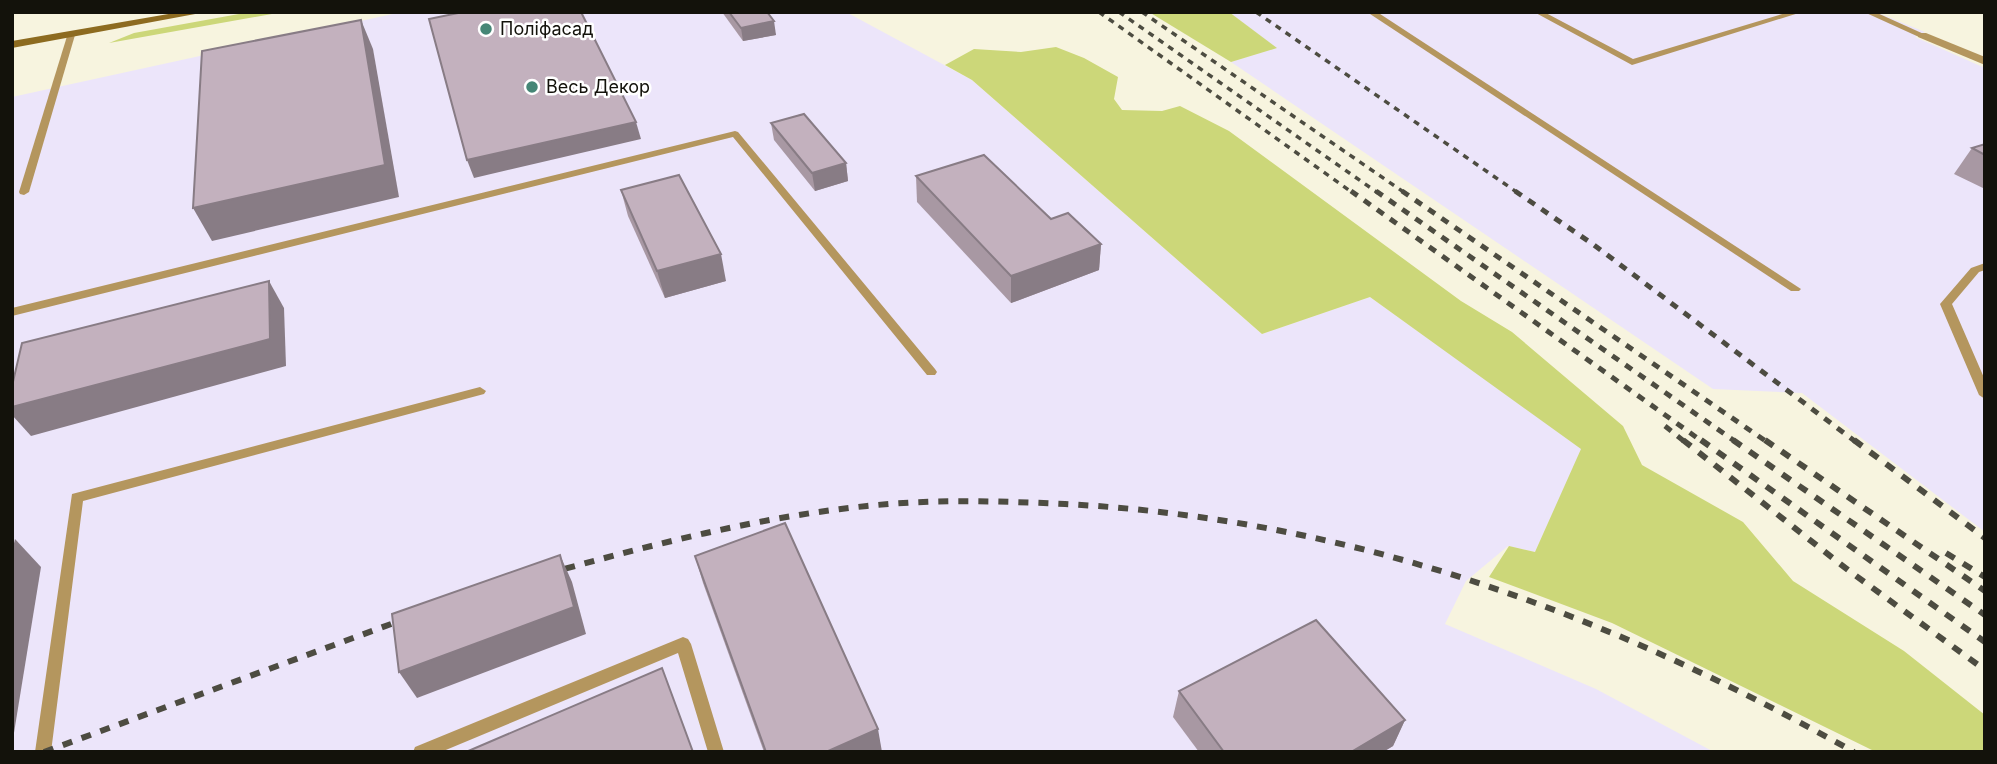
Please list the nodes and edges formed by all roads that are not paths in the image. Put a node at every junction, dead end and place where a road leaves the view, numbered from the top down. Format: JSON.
{"nodes":[{"id":1,"x":201,"y":12,"type":"edge"},
{"id":2,"x":1371,"y":12,"type":"edge"},
{"id":3,"x":1538,"y":12,"type":"edge"},
{"id":4,"x":1798,"y":12,"type":"edge"},
{"id":5,"x":1868,"y":12,"type":"edge"},
{"id":6,"x":71,"y":35,"type":"junction"},
{"id":7,"x":1922,"y":35,"type":"joint"},
{"id":8,"x":12,"y":46,"type":"edge"},
{"id":9,"x":1985,"y":61,"type":"edge"},
{"id":10,"x":24,"y":191,"type":"dead end"},
{"id":11,"x":1985,"y":266,"type":"edge"},
{"id":12,"x":1795,"y":289,"type":"dead end"},
{"id":13,"x":12,"y":312,"type":"edge"},
{"id":14,"x":931,"y":372,"type":"dead end"},
{"id":15,"x":480,"y":391,"type":"dead end"},
{"id":16,"x":1985,"y":395,"type":"edge"},
{"id":17,"x":43,"y":752,"type":"edge"},
{"id":18,"x":421,"y":752,"type":"edge"},
{"id":19,"x":716,"y":752,"type":"edge"}],
"edges":[{"from":1,"to":6,"type":"main road"},
{"from":2,"to":12,"type":"lane"},
{"from":3,"to":4,"type":"lane"},
{"from":5,"to":7,"type":"lane"},
{"from":6,"to":8,"type":"main road"},
{"from":6,"to":10,"type":"lane"},
{"from":7,"to":9,"type":"street"},
{"from":11,"to":16,"type":"lane"},
{"from":13,"to":14,"type":"lane"},
{"from":15,"to":17,"type":"lane"},
{"from":18,"to":19,"type":"lane"}]}
